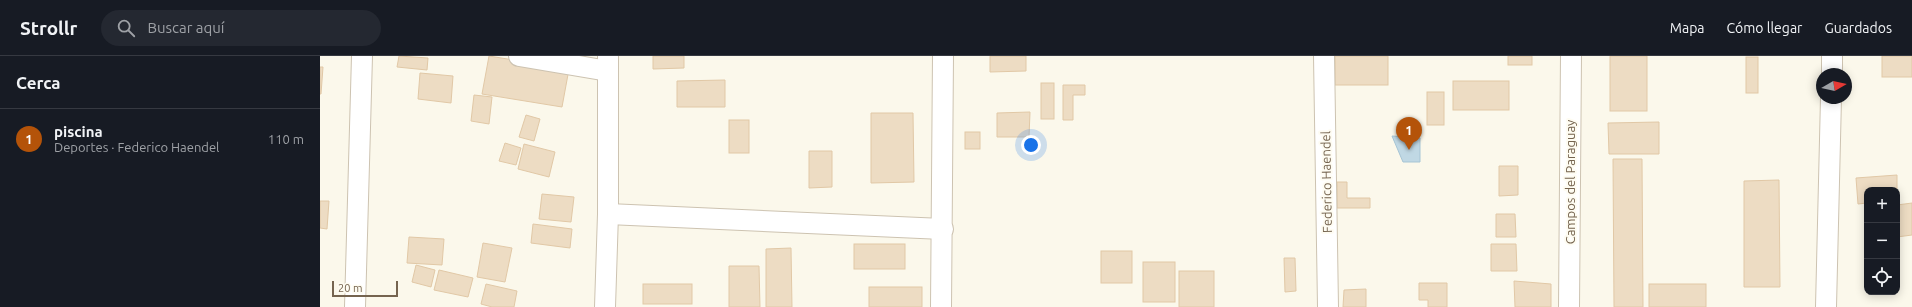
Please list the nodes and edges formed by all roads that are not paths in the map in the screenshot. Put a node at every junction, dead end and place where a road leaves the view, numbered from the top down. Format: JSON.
{"nodes":[{"id":1,"x":362,"y":56,"type":"edge"},
{"id":2,"x":519,"y":56,"type":"edge"},
{"id":3,"x":943,"y":56,"type":"edge"},
{"id":4,"x":1324,"y":56,"type":"edge"},
{"id":5,"x":1571,"y":56,"type":"edge"},
{"id":6,"x":1832,"y":56,"type":"edge"},
{"id":7,"x":608,"y":63,"type":"edge"},
{"id":8,"x":1832,"y":68,"type":"edge"},
{"id":9,"x":1831,"y":104,"type":"edge"},
{"id":10,"x":608,"y":214,"type":"junction"},
{"id":11,"x":943,"y":229,"type":"junction"},
{"id":12,"x":355,"y":307,"type":"edge"},
{"id":13,"x":605,"y":307,"type":"edge"},
{"id":14,"x":941,"y":307,"type":"edge"},
{"id":15,"x":1328,"y":307,"type":"edge"},
{"id":16,"x":1569,"y":307,"type":"edge"},
{"id":17,"x":1826,"y":307,"type":"edge"}],
"edges":[{"from":1,"to":12,"type":"street"},
{"from":2,"to":7,"type":"street"},
{"from":3,"to":11,"type":"street"},
{"from":4,"to":15,"type":"street","name":"Federico Haendel"},
{"from":5,"to":16,"type":"street","name":"Campos del Paraguay"},
{"from":6,"to":8,"type":"street"},
{"from":7,"to":10,"type":"street"},
{"from":9,"to":17,"type":"street"},
{"from":10,"to":11,"type":"street"},
{"from":10,"to":13,"type":"street"},
{"from":11,"to":14,"type":"street"}]}
